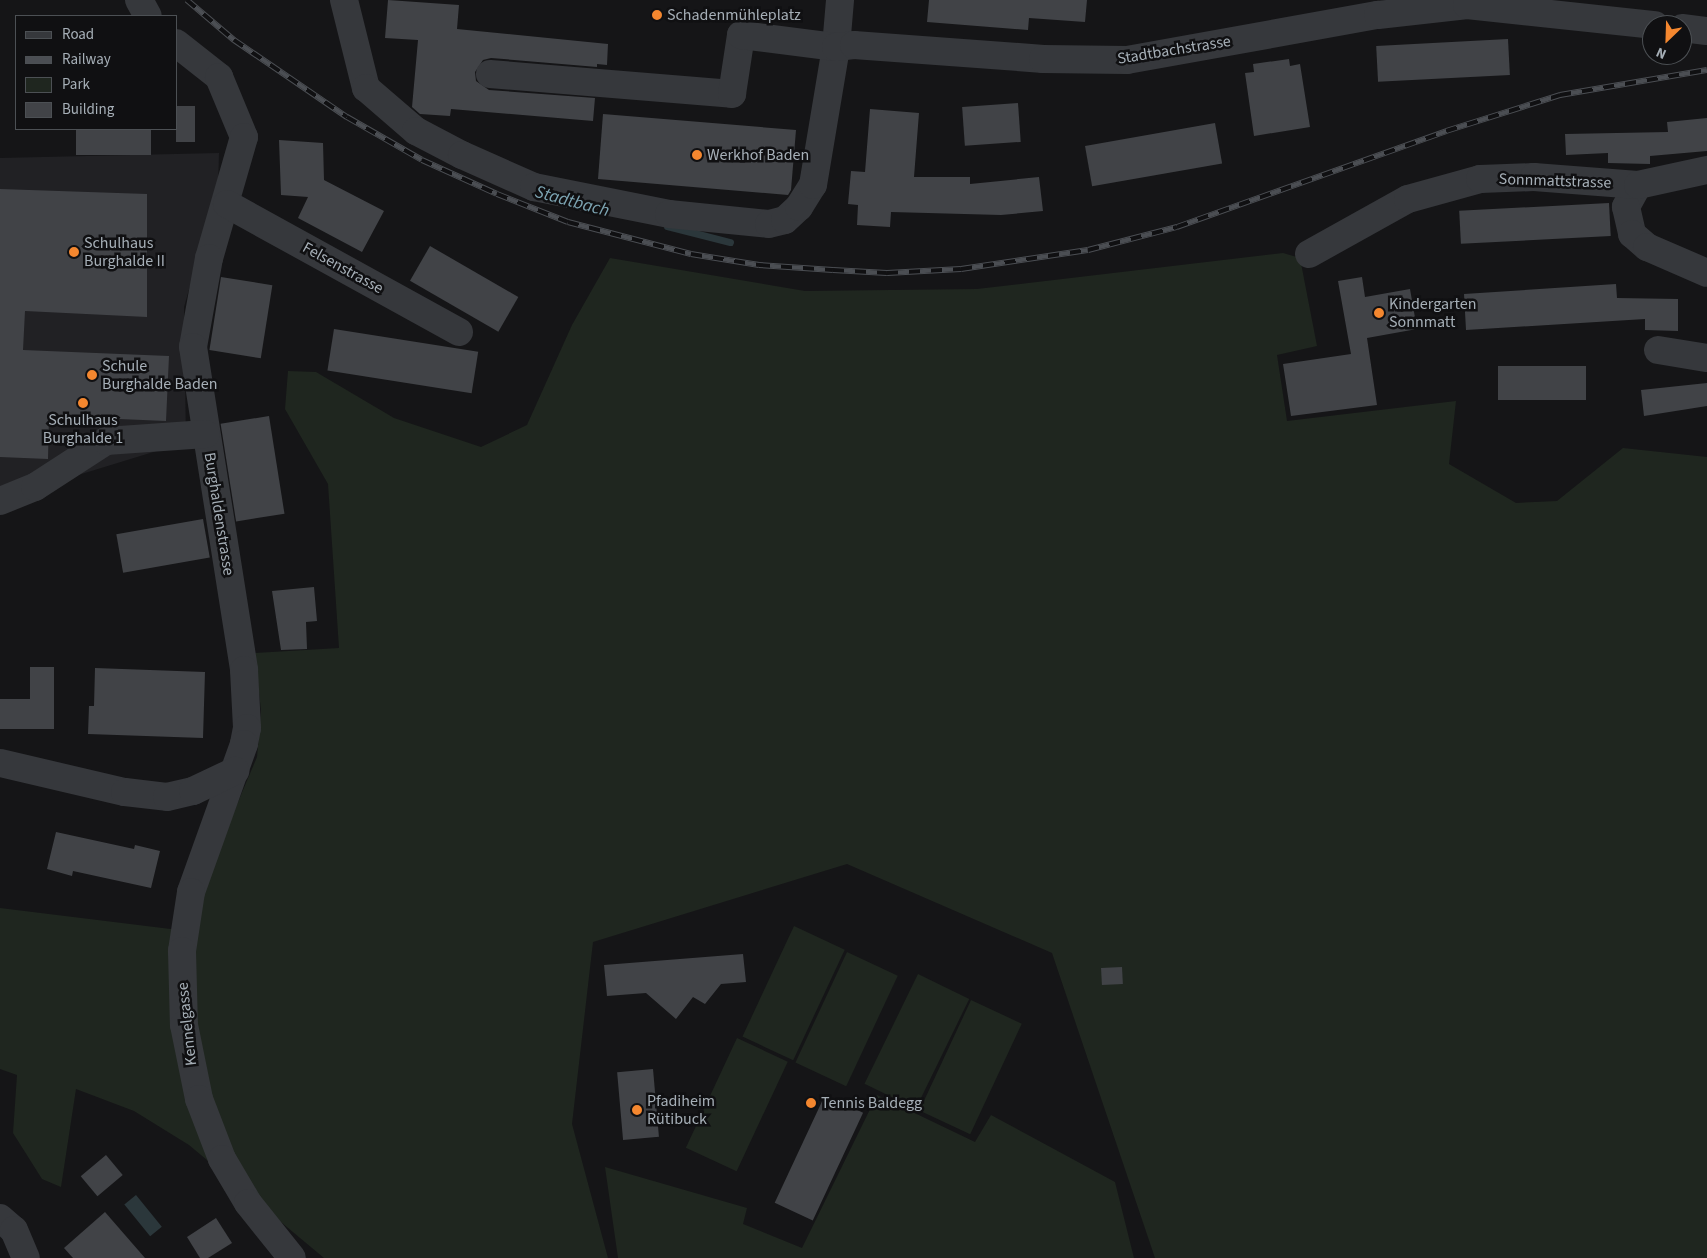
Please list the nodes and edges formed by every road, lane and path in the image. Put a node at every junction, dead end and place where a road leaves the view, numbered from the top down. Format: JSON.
{"nodes":[{"id":1,"x":344,"y":0,"type":"edge"},
{"id":2,"x":840,"y":0,"type":"edge"},
{"id":3,"x":1467,"y":3,"type":"edge"},
{"id":4,"x":1642,"y":23,"type":"edge"},
{"id":5,"x":1692,"y":29,"type":"edge"},
{"id":6,"x":1707,"y":30,"type":"edge"},
{"id":7,"x":178,"y":45,"type":"edge"},
{"id":8,"x":836,"y":47,"type":"junction"},
{"id":9,"x":490,"y":74,"type":"dead end"},
{"id":10,"x":1707,"y":170,"type":"edge"},
{"id":11,"x":1638,"y":185,"type":"junction"},
{"id":12,"x":227,"y":204,"type":"junction"},
{"id":13,"x":1309,"y":254,"type":"dead end"},
{"id":14,"x":1707,"y":273,"type":"edge"},
{"id":15,"x":459,"y":332,"type":"dead end"},
{"id":16,"x":1658,"y":350,"type":"dead end"},
{"id":17,"x":1707,"y":358,"type":"edge"},
{"id":18,"x":206,"y":434,"type":"junction"},
{"id":19,"x":0,"y":501,"type":"edge"},
{"id":20,"x":0,"y":763,"type":"edge"},
{"id":21,"x":235,"y":771,"type":"junction"},
{"id":22,"x":0,"y":1218,"type":"edge"},
{"id":23,"x":26,"y":1258,"type":"edge"},
{"id":24,"x":292,"y":1258,"type":"edge"}],
"edges":[{"from":1,"to":8,"type":"street"},
{"from":2,"to":8,"type":"street"},
{"from":3,"to":4,"type":"street","name":"Stadtbachstrasse"},
{"from":3,"to":8,"type":"street","name":"Stadtbachstrasse"},
{"from":5,"to":6,"type":"street"},
{"from":7,"to":12,"type":"street","name":"Burghaldenstrasse"},
{"from":8,"to":9,"type":"street","name":"Stadtbachstrasse"},
{"from":10,"to":11,"type":"street","name":"Sonnmattstrasse"},
{"from":11,"to":13,"type":"street","name":"Sonnmattstrasse"},
{"from":11,"to":14,"type":"street","name":"Sonnmattstrasse"},
{"from":12,"to":15,"type":"street","name":"Felsenstrasse"},
{"from":12,"to":18,"type":"street","name":"Burghaldenstrasse"},
{"from":16,"to":17,"type":"street"},
{"from":18,"to":19,"type":"street"},
{"from":18,"to":21,"type":"street","name":"Burghaldenstrasse"},
{"from":20,"to":21,"type":"street"},
{"from":21,"to":24,"type":"street","name":"Kennelgasse"},
{"from":22,"to":23,"type":"street"}]}
